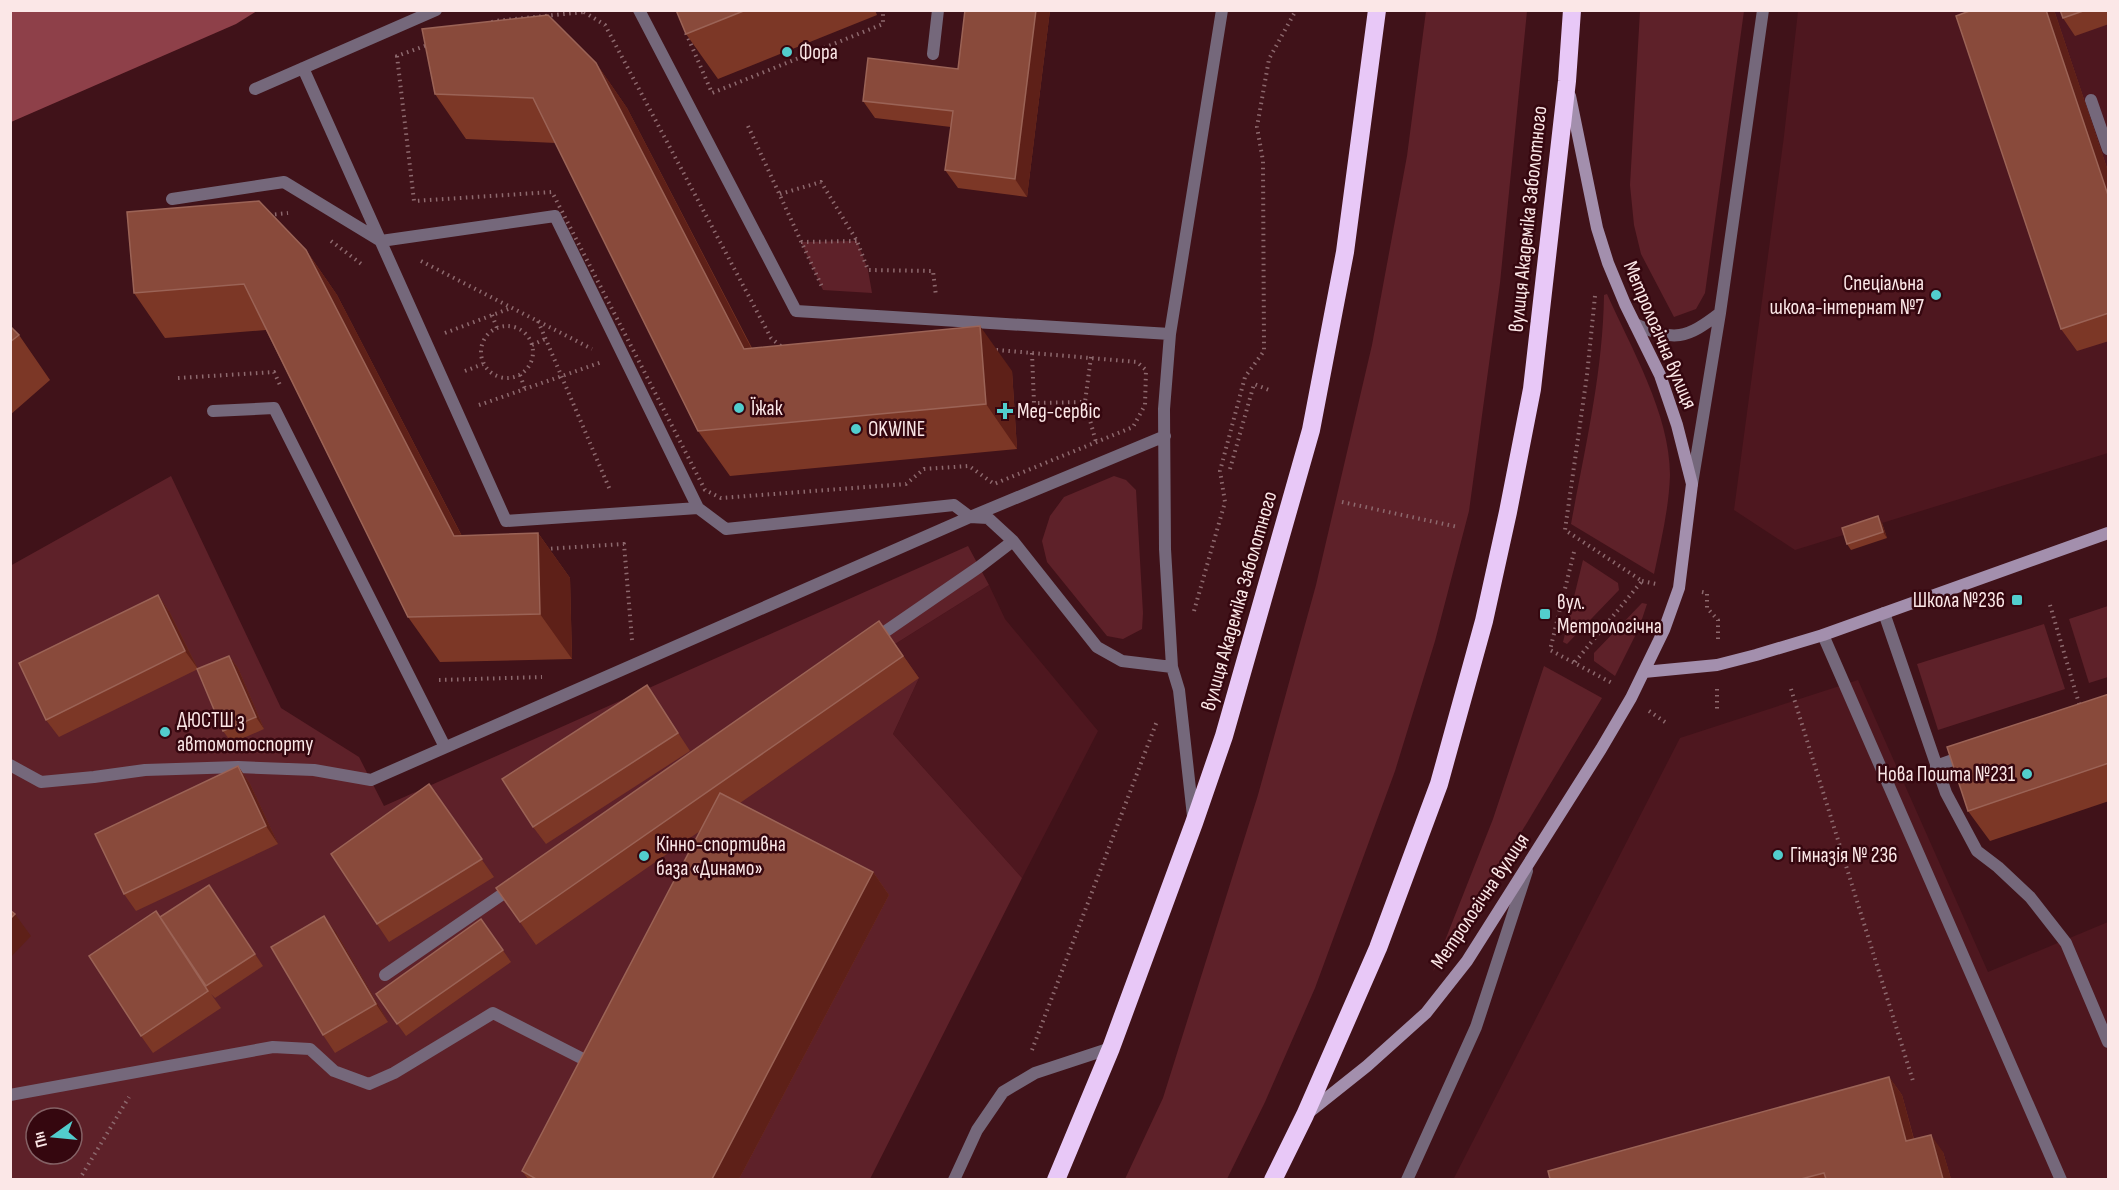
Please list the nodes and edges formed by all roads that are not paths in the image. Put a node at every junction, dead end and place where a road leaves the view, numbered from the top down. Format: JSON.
{"nodes":[{"id":1,"x":436,"y":10,"type":"edge"},
{"id":2,"x":639,"y":10,"type":"edge"},
{"id":3,"x":938,"y":10,"type":"edge"},
{"id":4,"x":1222,"y":10,"type":"edge"},
{"id":5,"x":1377,"y":10,"type":"edge"},
{"id":6,"x":1572,"y":10,"type":"edge"},
{"id":7,"x":1762,"y":10,"type":"edge"},
{"id":8,"x":933,"y":54,"type":"dead end"},
{"id":9,"x":303,"y":68,"type":"junction"},
{"id":10,"x":1567,"y":81,"type":"junction"},
{"id":11,"x":255,"y":89,"type":"dead end"},
{"id":12,"x":2091,"y":100,"type":"dead end"},
{"id":13,"x":2109,"y":149,"type":"edge"},
{"id":14,"x":172,"y":199,"type":"dead end"},
{"id":15,"x":381,"y":241,"type":"junction"},
{"id":16,"x":1720,"y":313,"type":"junction"},
{"id":17,"x":1635,"y":324,"type":"junction"},
{"id":18,"x":1170,"y":334,"type":"junction"},
{"id":19,"x":213,"y":411,"type":"dead end"},
{"id":20,"x":1164,"y":436,"type":"junction"},
{"id":21,"x":1692,"y":484,"type":"junction"},
{"id":22,"x":698,"y":508,"type":"junction"},
{"id":23,"x":970,"y":517,"type":"junction"},
{"id":24,"x":2109,"y":533,"type":"edge"},
{"id":25,"x":1013,"y":541,"type":"junction"},
{"id":26,"x":1884,"y":613,"type":"junction"},
{"id":27,"x":1823,"y":634,"type":"junction"},
{"id":28,"x":862,"y":647,"type":"edge"},
{"id":29,"x":1172,"y":667,"type":"junction"},
{"id":30,"x":1644,"y":672,"type":"junction"},
{"id":31,"x":445,"y":747,"type":"junction"},
{"id":32,"x":1982,"y":750,"type":"edge"},
{"id":33,"x":10,"y":765,"type":"edge"},
{"id":34,"x":1936,"y":766,"type":"junction"},
{"id":35,"x":1194,"y":823,"type":"junction"},
{"id":36,"x":1530,"y":863,"type":"junction"},
{"id":37,"x":522,"y":881,"type":"edge"},
{"id":38,"x":385,"y":975,"type":"dead end"},
{"id":39,"x":2109,"y":1042,"type":"edge"},
{"id":40,"x":1112,"y":1048,"type":"junction"},
{"id":41,"x":589,"y":1062,"type":"edge"},
{"id":42,"x":10,"y":1095,"type":"edge"},
{"id":43,"x":1305,"y":1115,"type":"junction"},
{"id":44,"x":954,"y":1179,"type":"edge"},
{"id":45,"x":1056,"y":1179,"type":"edge"},
{"id":46,"x":1273,"y":1179,"type":"edge"},
{"id":47,"x":1407,"y":1179,"type":"edge"},
{"id":48,"x":2061,"y":1179,"type":"edge"}],
"edges":[{"from":1,"to":9,"type":"lane"},
{"from":2,"to":18,"type":"lane"},
{"from":3,"to":8,"type":"lane"},
{"from":4,"to":18,"type":"lane"},
{"from":5,"to":35,"type":"highway","name":"вулиця Академіка Заболотного"},
{"from":6,"to":10,"type":"highway","name":"вулиця Академіка Заболотного"},
{"from":7,"to":16,"type":"lane"},
{"from":9,"to":11,"type":"lane"},
{"from":9,"to":15,"type":"lane"},
{"from":10,"to":17,"type":"street","name":"Метрологічна вулиця"},
{"from":10,"to":43,"type":"highway","name":"вулиця Академіка Заболотного"},
{"from":12,"to":13,"type":"lane"},
{"from":14,"to":15,"type":"lane"},
{"from":15,"to":22,"type":"lane"},
{"from":15,"to":22,"type":"lane"},
{"from":16,"to":17,"type":"lane"},
{"from":16,"to":21,"type":"lane"},
{"from":17,"to":21,"type":"street","name":"Метрологічна вулиця"},
{"from":18,"to":20,"type":"lane"},
{"from":19,"to":31,"type":"lane"},
{"from":20,"to":23,"type":"lane"},
{"from":20,"to":29,"type":"lane"},
{"from":21,"to":30,"type":"street","name":"Метрологічна вулиця"},
{"from":22,"to":23,"type":"lane"},
{"from":23,"to":25,"type":"lane"},
{"from":23,"to":31,"type":"lane"},
{"from":24,"to":26,"type":"street"},
{"from":25,"to":28,"type":"lane"},
{"from":25,"to":29,"type":"lane"},
{"from":26,"to":27,"type":"street"},
{"from":26,"to":34,"type":"lane"},
{"from":27,"to":30,"type":"street"},
{"from":27,"to":48,"type":"lane"},
{"from":29,"to":35,"type":"lane"},
{"from":30,"to":36,"type":"street","name":"Метрологічна вулиця"},
{"from":31,"to":33,"type":"lane"},
{"from":32,"to":34,"type":"lane"},
{"from":34,"to":39,"type":"lane"},
{"from":35,"to":40,"type":"highway","name":"вулиця Академіка Заболотного"},
{"from":36,"to":43,"type":"street","name":"Метрологічна вулиця"},
{"from":36,"to":47,"type":"lane"},
{"from":37,"to":38,"type":"lane"},
{"from":40,"to":44,"type":"lane"},
{"from":40,"to":45,"type":"highway","name":"вулиця Академіка Заболотного"},
{"from":41,"to":42,"type":"lane"},
{"from":43,"to":46,"type":"highway","name":"вулиця Академіка Заболотного"}]}
